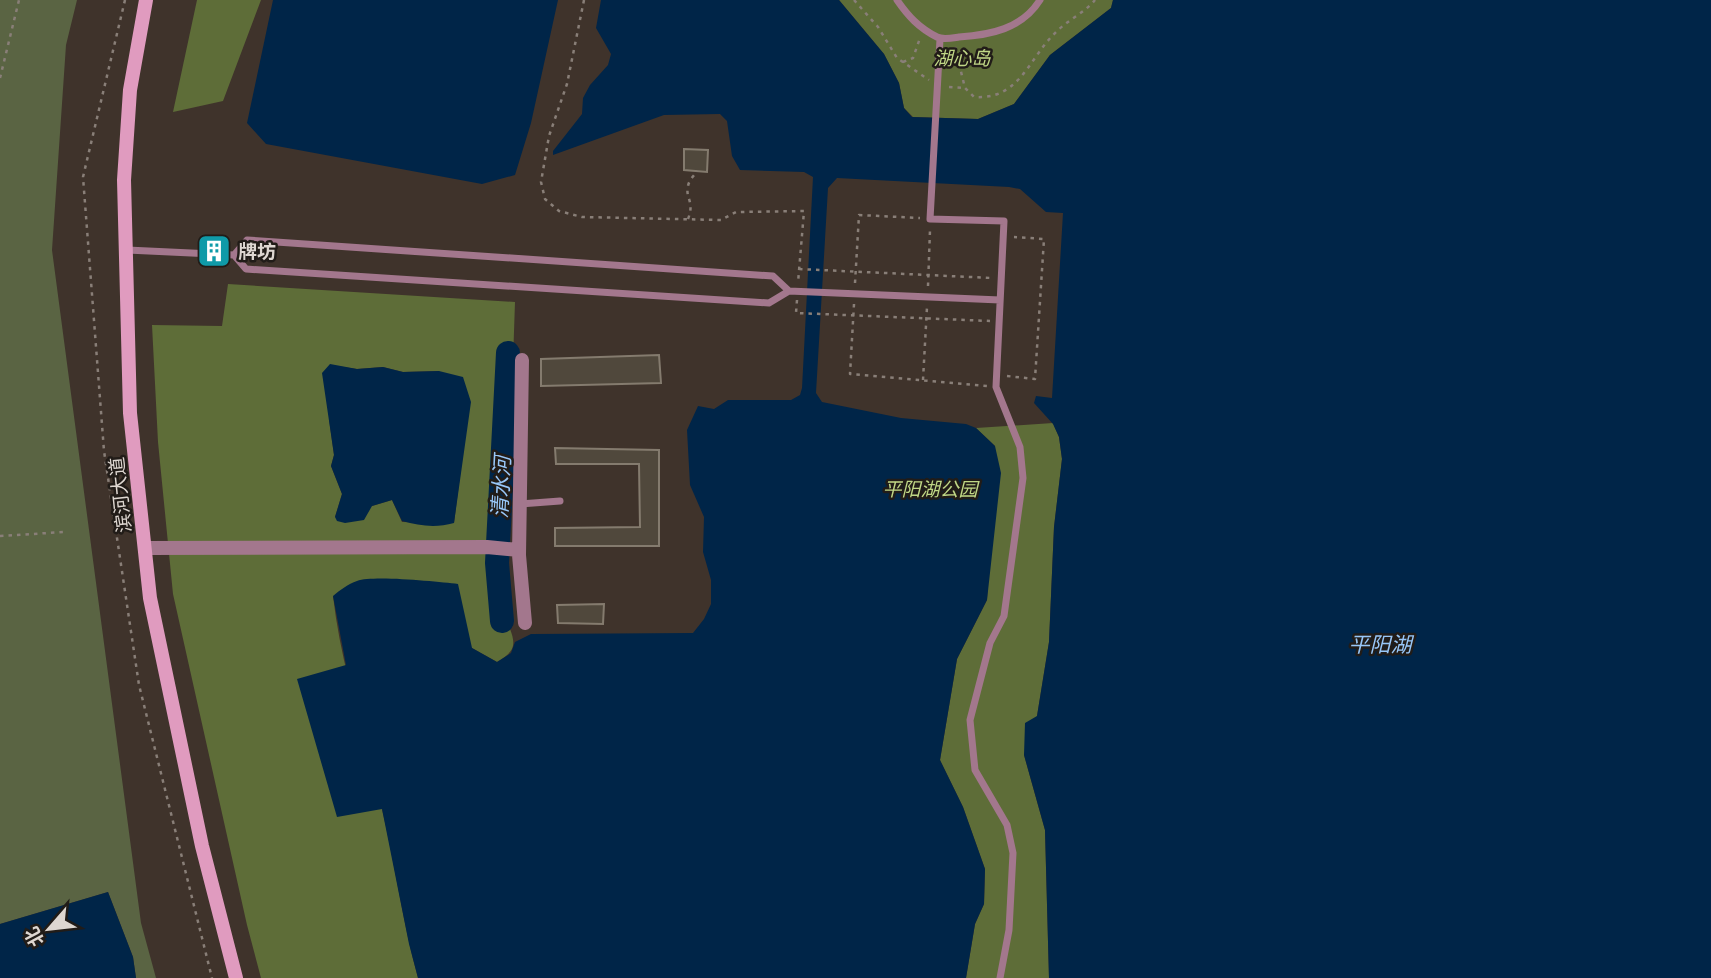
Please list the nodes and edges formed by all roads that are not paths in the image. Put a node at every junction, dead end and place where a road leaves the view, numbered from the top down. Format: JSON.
{"nodes":[{"id":1,"x":146,"y":0,"type":"edge"},
{"id":2,"x":897,"y":0,"type":"edge"},
{"id":3,"x":1040,"y":0,"type":"edge"},
{"id":4,"x":940,"y":39,"type":"junction"},
{"id":5,"x":127,"y":250,"type":"junction"},
{"id":6,"x":234,"y":255,"type":"junction"},
{"id":7,"x":793,"y":292,"type":"junction"},
{"id":8,"x":1000,"y":300,"type":"junction"},
{"id":9,"x":522,"y":360,"type":"dead end"},
{"id":10,"x":561,"y":501,"type":"dead end"},
{"id":11,"x":520,"y":504,"type":"junction"},
{"id":12,"x":145,"y":548,"type":"junction"},
{"id":13,"x":519,"y":550,"type":"junction"},
{"id":14,"x":525,"y":623,"type":"dead end"},
{"id":15,"x":236,"y":978,"type":"edge"},
{"id":16,"x":1000,"y":978,"type":"edge"}],
"edges":[{"from":1,"to":5,"type":"main road","name":"滨河大道"},
{"from":2,"to":4,"type":"lane"},
{"from":3,"to":4,"type":"lane"},
{"from":4,"to":8,"type":"lane"},
{"from":5,"to":6,"type":"lane"},
{"from":5,"to":12,"type":"main road","name":"滨河大道"},
{"from":6,"to":7,"type":"lane"},
{"from":6,"to":7,"type":"lane"},
{"from":7,"to":8,"type":"lane"},
{"from":8,"to":16,"type":"lane"},
{"from":9,"to":11,"type":"street"},
{"from":10,"to":11,"type":"lane"},
{"from":11,"to":13,"type":"street"},
{"from":12,"to":13,"type":"street"},
{"from":12,"to":15,"type":"main road","name":"滨河大道"},
{"from":13,"to":14,"type":"street"}]}
